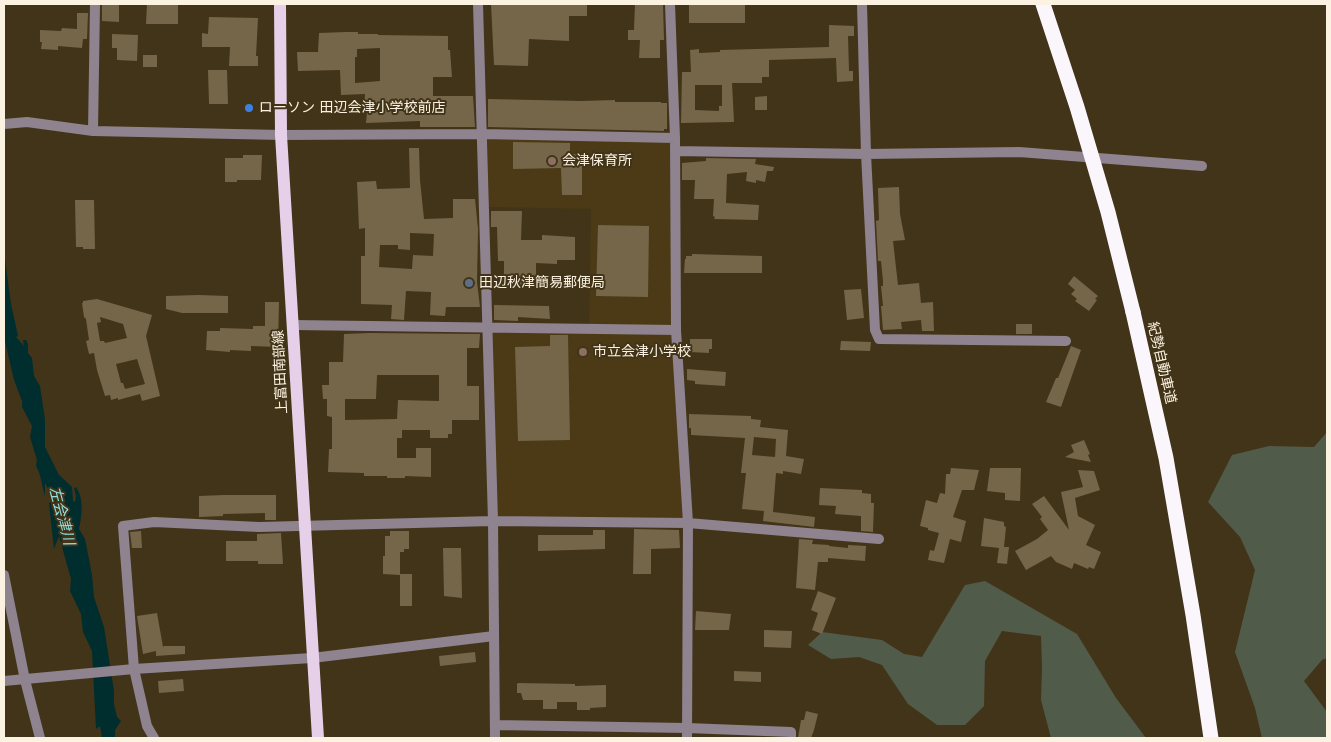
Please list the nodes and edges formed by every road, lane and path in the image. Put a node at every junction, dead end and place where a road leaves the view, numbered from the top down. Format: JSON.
{"nodes":[{"id":1,"x":95,"y":4,"type":"edge"},
{"id":2,"x":280,"y":4,"type":"edge"},
{"id":3,"x":478,"y":4,"type":"edge"},
{"id":4,"x":670,"y":4,"type":"edge"},
{"id":5,"x":862,"y":4,"type":"edge"},
{"id":6,"x":1043,"y":4,"type":"edge"},
{"id":7,"x":4,"y":124,"type":"edge"},
{"id":8,"x":93,"y":131,"type":"junction"},
{"id":9,"x":482,"y":134,"type":"junction"},
{"id":10,"x":281,"y":135,"type":"junction"},
{"id":11,"x":675,"y":138,"type":"junction"},
{"id":12,"x":675,"y":151,"type":"junction"},
{"id":13,"x":866,"y":154,"type":"junction"},
{"id":14,"x":1202,"y":166,"type":"dead end"},
{"id":15,"x":293,"y":325,"type":"junction"},
{"id":16,"x":487,"y":328,"type":"junction"},
{"id":17,"x":676,"y":330,"type":"junction"},
{"id":18,"x":1066,"y":341,"type":"dead end"},
{"id":19,"x":493,"y":521,"type":"junction"},
{"id":20,"x":688,"y":523,"type":"junction"},
{"id":21,"x":305,"y":526,"type":"junction"},
{"id":22,"x":880,"y":539,"type":"dead end"},
{"id":23,"x":4,"y":575,"type":"edge"},
{"id":24,"x":494,"y":636,"type":"junction"},
{"id":25,"x":312,"y":658,"type":"junction"},
{"id":26,"x":134,"y":669,"type":"junction"},
{"id":27,"x":25,"y":680,"type":"junction"},
{"id":28,"x":4,"y":681,"type":"edge"},
{"id":29,"x":147,"y":726,"type":"junction"},
{"id":30,"x":494,"y":726,"type":"junction"},
{"id":31,"x":687,"y":733,"type":"edge"},
{"id":32,"x":40,"y":738,"type":"edge"},
{"id":33,"x":142,"y":738,"type":"edge"},
{"id":34,"x":154,"y":738,"type":"edge"},
{"id":35,"x":318,"y":738,"type":"edge"},
{"id":36,"x":494,"y":738,"type":"edge"},
{"id":37,"x":791,"y":738,"type":"edge"},
{"id":38,"x":1211,"y":738,"type":"edge"}],
"edges":[{"from":1,"to":8,"type":"street"},
{"from":2,"to":10,"type":"main road","name":"上富田南部線"},
{"from":3,"to":9,"type":"street"},
{"from":4,"to":11,"type":"street"},
{"from":5,"to":13,"type":"street"},
{"from":6,"to":38,"type":"highway","name":"紀勢自動車道","bridge":true},
{"from":7,"to":8,"type":"street"},
{"from":8,"to":10,"type":"street"},
{"from":9,"to":10,"type":"street"},
{"from":9,"to":11,"type":"street"},
{"from":9,"to":16,"type":"street"},
{"from":10,"to":15,"type":"main road","name":"上富田南部線"},
{"from":11,"to":12,"type":"street"},
{"from":12,"to":13,"type":"street"},
{"from":12,"to":17,"type":"street"},
{"from":13,"to":14,"type":"street"},
{"from":13,"to":18,"type":"street"},
{"from":15,"to":16,"type":"street"},
{"from":15,"to":21,"type":"main road","name":"上富田南部線"},
{"from":16,"to":17,"type":"street"},
{"from":16,"to":19,"type":"street"},
{"from":17,"to":20,"type":"street"},
{"from":19,"to":20,"type":"street"},
{"from":19,"to":21,"type":"street"},
{"from":19,"to":24,"type":"street"},
{"from":20,"to":22,"type":"street"},
{"from":20,"to":31,"type":"street"},
{"from":21,"to":25,"type":"main road","name":"上富田南部線"},
{"from":21,"to":26,"type":"street"},
{"from":23,"to":27,"type":"street"},
{"from":24,"to":25,"type":"street"},
{"from":24,"to":30,"type":"street"},
{"from":25,"to":26,"type":"street"},
{"from":25,"to":35,"type":"main road","name":"上富田南部線"},
{"from":26,"to":27,"type":"street"},
{"from":26,"to":29,"type":"street"},
{"from":27,"to":28,"type":"street"},
{"from":27,"to":32,"type":"street"},
{"from":29,"to":33,"type":"street"},
{"from":29,"to":34,"type":"street"},
{"from":30,"to":31,"type":"street"},
{"from":30,"to":36,"type":"street"},
{"from":31,"to":37,"type":"street"}]}
